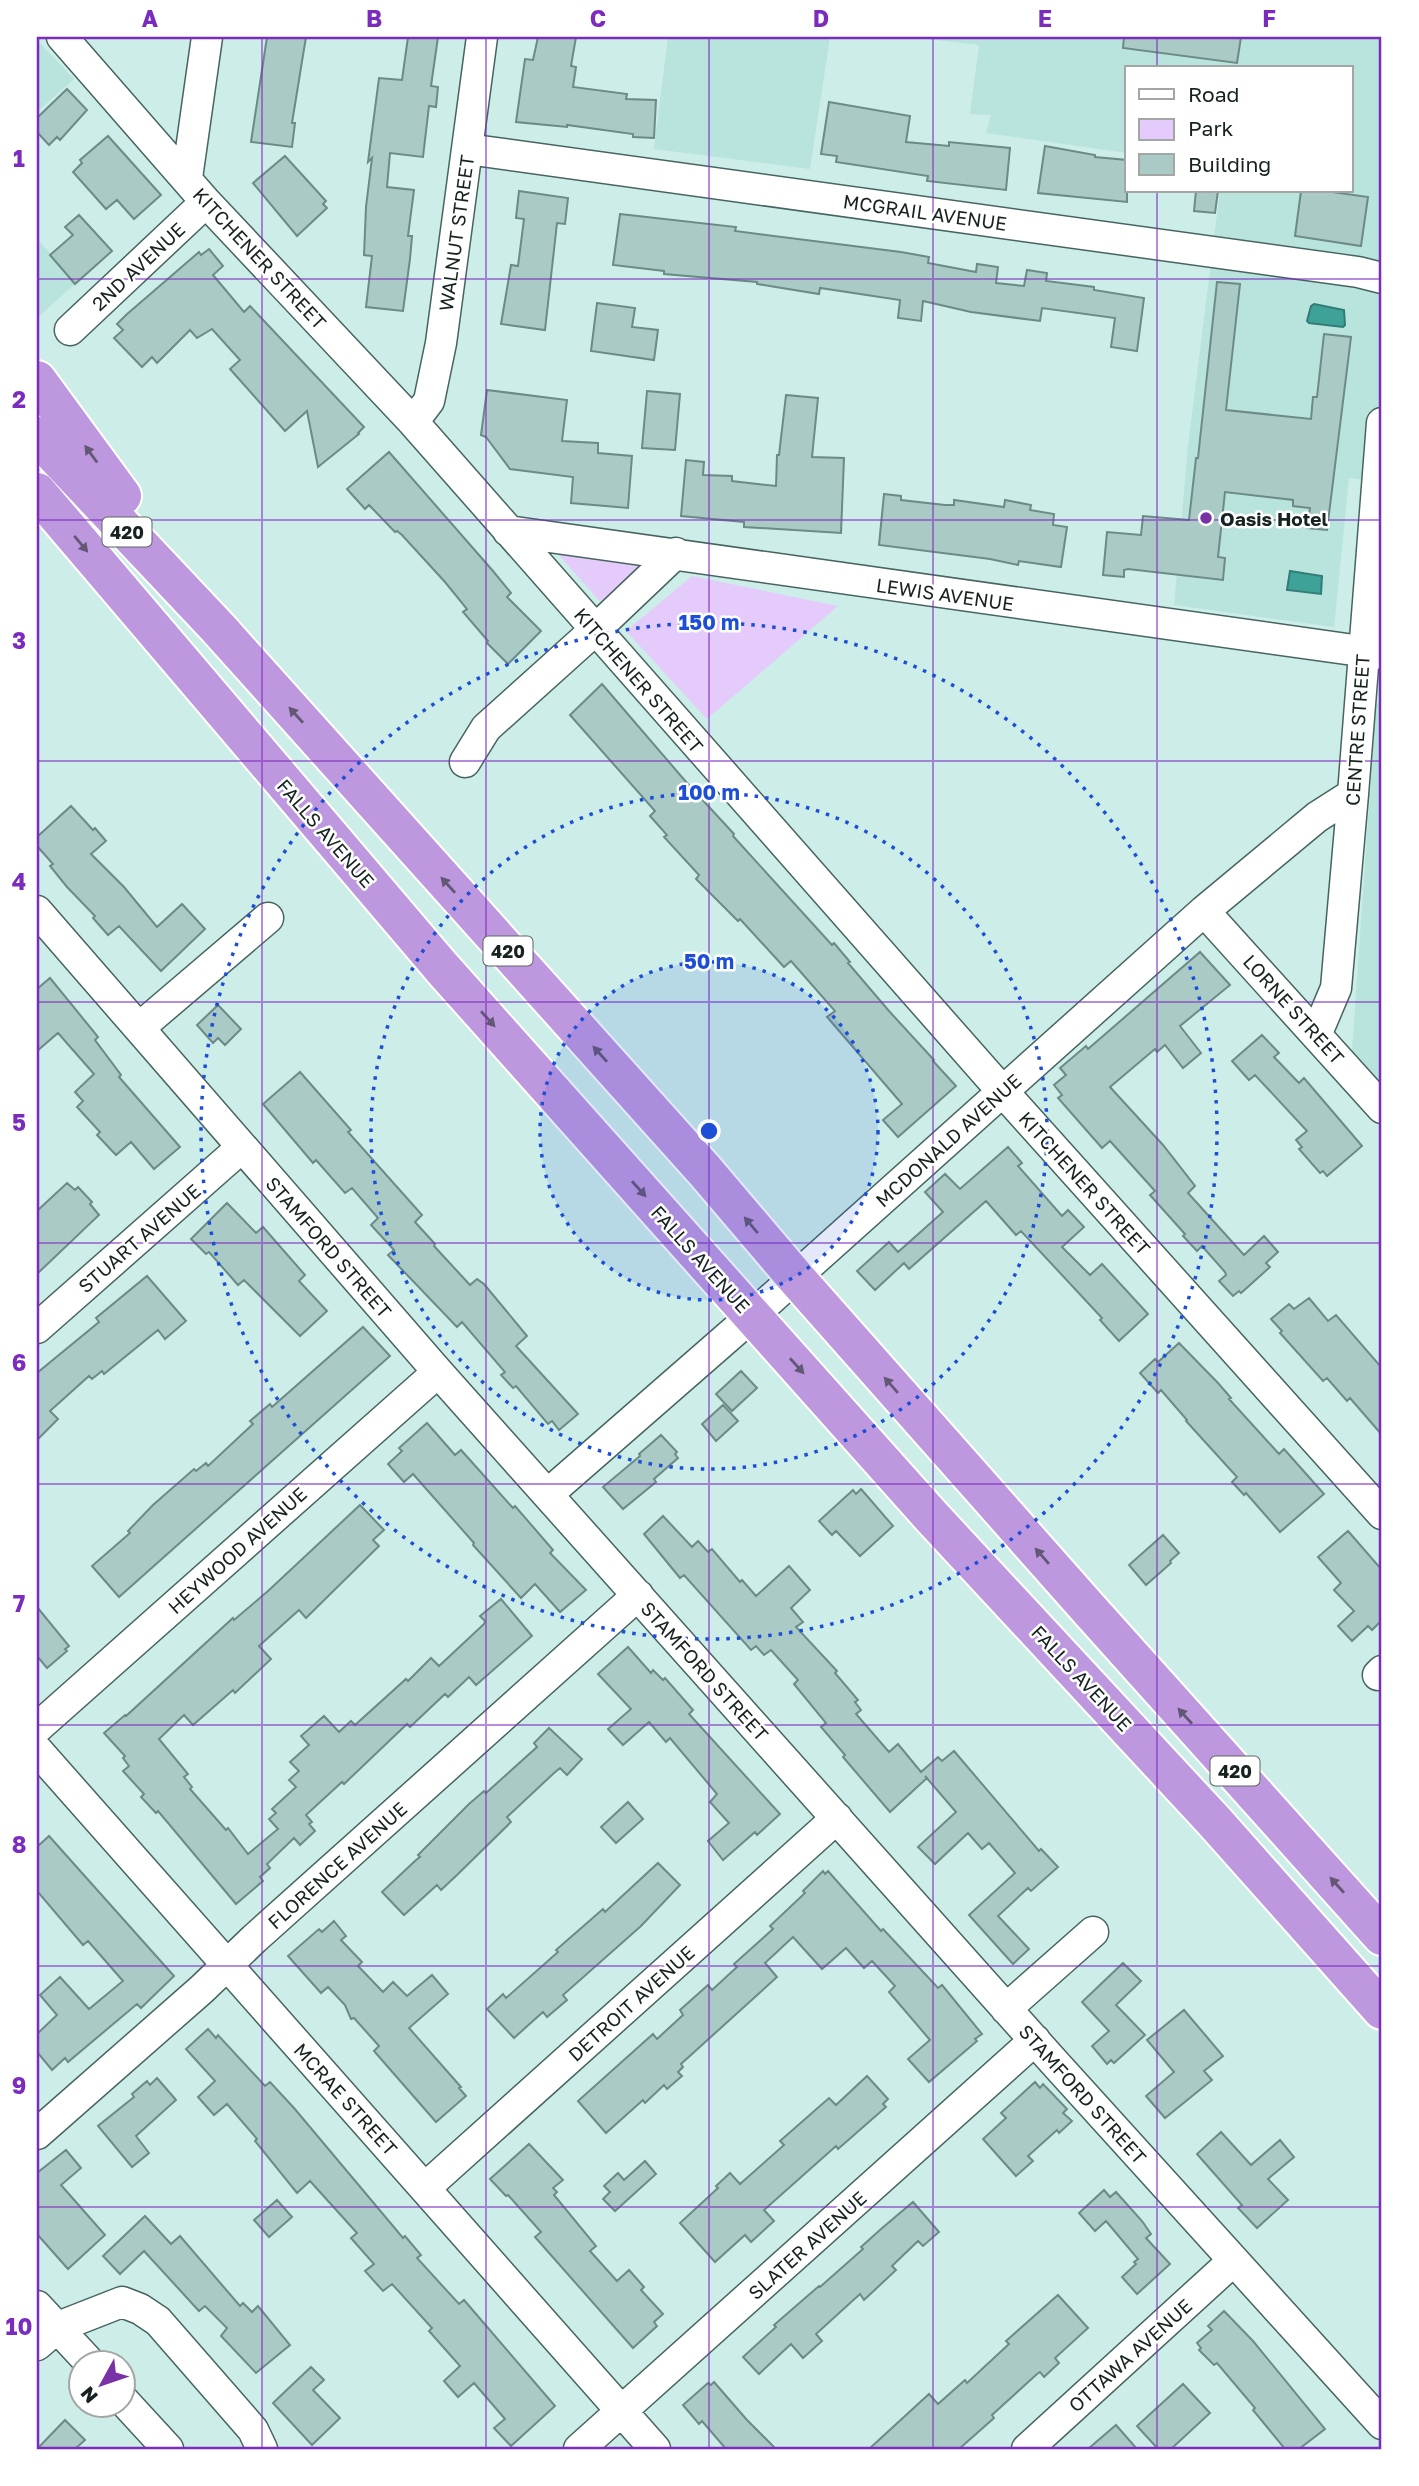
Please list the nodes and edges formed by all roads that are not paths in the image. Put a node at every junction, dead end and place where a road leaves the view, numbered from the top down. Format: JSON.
{"nodes":[{"id":1,"x":62,"y":37,"type":"edge"},
{"id":2,"x":207,"y":37,"type":"edge"},
{"id":3,"x":482,"y":37,"type":"edge"},
{"id":4,"x":467,"y":149,"type":"junction"},
{"id":5,"x":187,"y":178,"type":"junction"},
{"id":6,"x":206,"y":202,"type":"junction"},
{"id":7,"x":1382,"y":278,"type":"edge"},
{"id":8,"x":70,"y":330,"type":"dead end"},
{"id":9,"x":37,"y":380,"type":"edge"},
{"id":10,"x":412,"y":422,"type":"junction"},
{"id":11,"x":1382,"y":422,"type":"edge"},
{"id":12,"x":37,"y":436,"type":"edge"},
{"id":13,"x":37,"y":492,"type":"edge"},
{"id":14,"x":508,"y":531,"type":"junction"},
{"id":15,"x":676,"y":553,"type":"junction"},
{"id":16,"x":218,"y":628,"type":"junction"},
{"id":17,"x":595,"y":631,"type":"junction"},
{"id":18,"x":1373,"y":653,"type":"edge"},
{"id":19,"x":465,"y":762,"type":"dead end"},
{"id":20,"x":1353,"y":794,"type":"junction"},
{"id":21,"x":1204,"y":911,"type":"junction"},
{"id":22,"x":39,"y":918,"type":"edge"},
{"id":23,"x":268,"y":918,"type":"dead end"},
{"id":24,"x":139,"y":1028,"type":"junction"},
{"id":25,"x":1317,"y":1033,"type":"junction"},
{"id":26,"x":1003,"y":1091,"type":"junction"},
{"id":27,"x":1382,"y":1108,"type":"edge"},
{"id":28,"x":241,"y":1148,"type":"junction"},
{"id":29,"x":795,"y":1277,"type":"junction"},
{"id":30,"x":751,"y":1316,"type":"junction"},
{"id":31,"x":37,"y":1328,"type":"edge"},
{"id":32,"x":438,"y":1372,"type":"junction"},
{"id":33,"x":548,"y":1494,"type":"junction"},
{"id":34,"x":1382,"y":1514,"type":"edge"},
{"id":35,"x":638,"y":1595,"type":"junction"},
{"id":36,"x":37,"y":1728,"type":"edge"},
{"id":37,"x":37,"y":1749,"type":"edge"},
{"id":38,"x":1171,"y":1774,"type":"junction"},
{"id":39,"x":837,"y":1818,"type":"junction"},
{"id":40,"x":1093,"y":1932,"type":"dead end"},
{"id":41,"x":1382,"y":1936,"type":"edge"},
{"id":42,"x":227,"y":1965,"type":"junction"},
{"id":43,"x":1382,"y":1981,"type":"edge"},
{"id":44,"x":1006,"y":2009,"type":"junction"},
{"id":45,"x":1382,"y":2010,"type":"edge"},
{"id":46,"x":1035,"y":2040,"type":"junction"},
{"id":47,"x":37,"y":2134,"type":"edge"},
{"id":48,"x":425,"y":2188,"type":"junction"},
{"id":49,"x":1233,"y":2261,"type":"junction"},
{"id":50,"x":37,"y":2306,"type":"edge"},
{"id":51,"x":47,"y":2336,"type":"edge"},
{"id":52,"x":69,"y":2350,"type":"edge"},
{"id":53,"x":622,"y":2410,"type":"junction"},
{"id":54,"x":136,"y":2414,"type":"edge"},
{"id":55,"x":1382,"y":2424,"type":"edge"},
{"id":56,"x":168,"y":2449,"type":"edge"},
{"id":57,"x":262,"y":2449,"type":"edge"},
{"id":58,"x":579,"y":2449,"type":"edge"},
{"id":59,"x":655,"y":2449,"type":"edge"},
{"id":60,"x":1027,"y":2449,"type":"edge"}],
"edges":[{"from":1,"to":5,"type":"street","name":"KITCHENER STREET"},
{"from":2,"to":5,"type":"street"},
{"from":3,"to":4,"type":"street","name":"WALNUT STREET"},
{"from":4,"to":7,"type":"street","name":"MCGRAIL AVENUE"},
{"from":4,"to":10,"type":"street","name":"WALNUT STREET"},
{"from":5,"to":6,"type":"street","name":"KITCHENER STREET"},
{"from":6,"to":8,"type":"street","name":"2ND AVENUE"},
{"from":6,"to":10,"type":"street","name":"KITCHENER STREET"},
{"from":16,"to":9,"type":"highway","one_way":true},
{"from":10,"to":14,"type":"street","name":"KITCHENER STREET"},
{"from":11,"to":18,"type":"street","name":"CENTRE STREET"},
{"from":12,"to":16,"type":"highway","number":"420"},
{"from":13,"to":30,"type":"highway","name":"FALLS AVENUE","number":"420","one_way":true},
{"from":14,"to":15,"type":"street","name":"LEWIS AVENUE"},
{"from":14,"to":17,"type":"street","name":"KITCHENER STREET"},
{"from":15,"to":17,"type":"street"},
{"from":15,"to":18,"type":"street","name":"LEWIS AVENUE"},
{"from":29,"to":16,"type":"highway","number":"420","one_way":true},
{"from":17,"to":19,"type":"street"},
{"from":17,"to":26,"type":"street","name":"KITCHENER STREET"},
{"from":18,"to":20,"type":"street","name":"CENTRE STREET"},
{"from":20,"to":21,"type":"street","name":"MCDONALD AVENUE"},
{"from":20,"to":25,"type":"street","name":"CENTRE STREET"},
{"from":21,"to":25,"type":"street","name":"LORNE STREET"},
{"from":21,"to":26,"type":"street","name":"MCDONALD AVENUE"},
{"from":22,"to":24,"type":"street","name":"STAMFORD STREET"},
{"from":23,"to":24,"type":"street"},
{"from":24,"to":28,"type":"street","name":"STAMFORD STREET"},
{"from":25,"to":27,"type":"street","name":"LORNE STREET"},
{"from":26,"to":29,"type":"street","name":"MCDONALD AVENUE"},
{"from":26,"to":34,"type":"street","name":"KITCHENER STREET"},
{"from":28,"to":31,"type":"street","name":"STUART AVENUE"},
{"from":28,"to":32,"type":"street","name":"STAMFORD STREET"},
{"from":29,"to":30,"type":"street","name":"MCDONALD AVENUE"},
{"from":41,"to":29,"type":"highway","number":"420","one_way":true},
{"from":30,"to":33,"type":"street","name":"MCDONALD AVENUE"},
{"from":30,"to":38,"type":"highway","name":"FALLS AVENUE","number":"420","one_way":true},
{"from":32,"to":33,"type":"street","name":"STAMFORD STREET"},
{"from":32,"to":36,"type":"street","name":"HEYWOOD AVENUE"},
{"from":33,"to":35,"type":"street","name":"STAMFORD STREET"},
{"from":35,"to":39,"type":"street","name":"STAMFORD STREET"},
{"from":35,"to":42,"type":"street","name":"FLORENCE AVENUE"},
{"from":37,"to":42,"type":"street","name":"MCRAE STREET"},
{"from":38,"to":43,"type":"highway"},
{"from":38,"to":45,"type":"highway","name":"FALLS AVENUE","number":"420"},
{"from":39,"to":44,"type":"street","name":"STAMFORD STREET"},
{"from":39,"to":48,"type":"street","name":"DETROIT AVENUE"},
{"from":40,"to":44,"type":"street"},
{"from":42,"to":47,"type":"street","name":"FLORENCE AVENUE"},
{"from":42,"to":48,"type":"street","name":"MCRAE STREET"},
{"from":44,"to":46,"type":"street","name":"STAMFORD STREET"},
{"from":46,"to":49,"type":"street","name":"STAMFORD STREET"},
{"from":46,"to":53,"type":"street","name":"SLATER AVENUE"},
{"from":48,"to":53,"type":"street","name":"MCRAE STREET"},
{"from":49,"to":55,"type":"street","name":"STAMFORD STREET"},
{"from":49,"to":60,"type":"street","name":"OTTAWA AVENUE"},
{"from":50,"to":51,"type":"street"},
{"from":51,"to":52,"type":"street"},
{"from":51,"to":57,"type":"street"},
{"from":53,"to":58,"type":"street","name":"SLATER AVENUE"},
{"from":53,"to":59,"type":"street","name":"MCRAE STREET"},
{"from":54,"to":56,"type":"street"}]}
